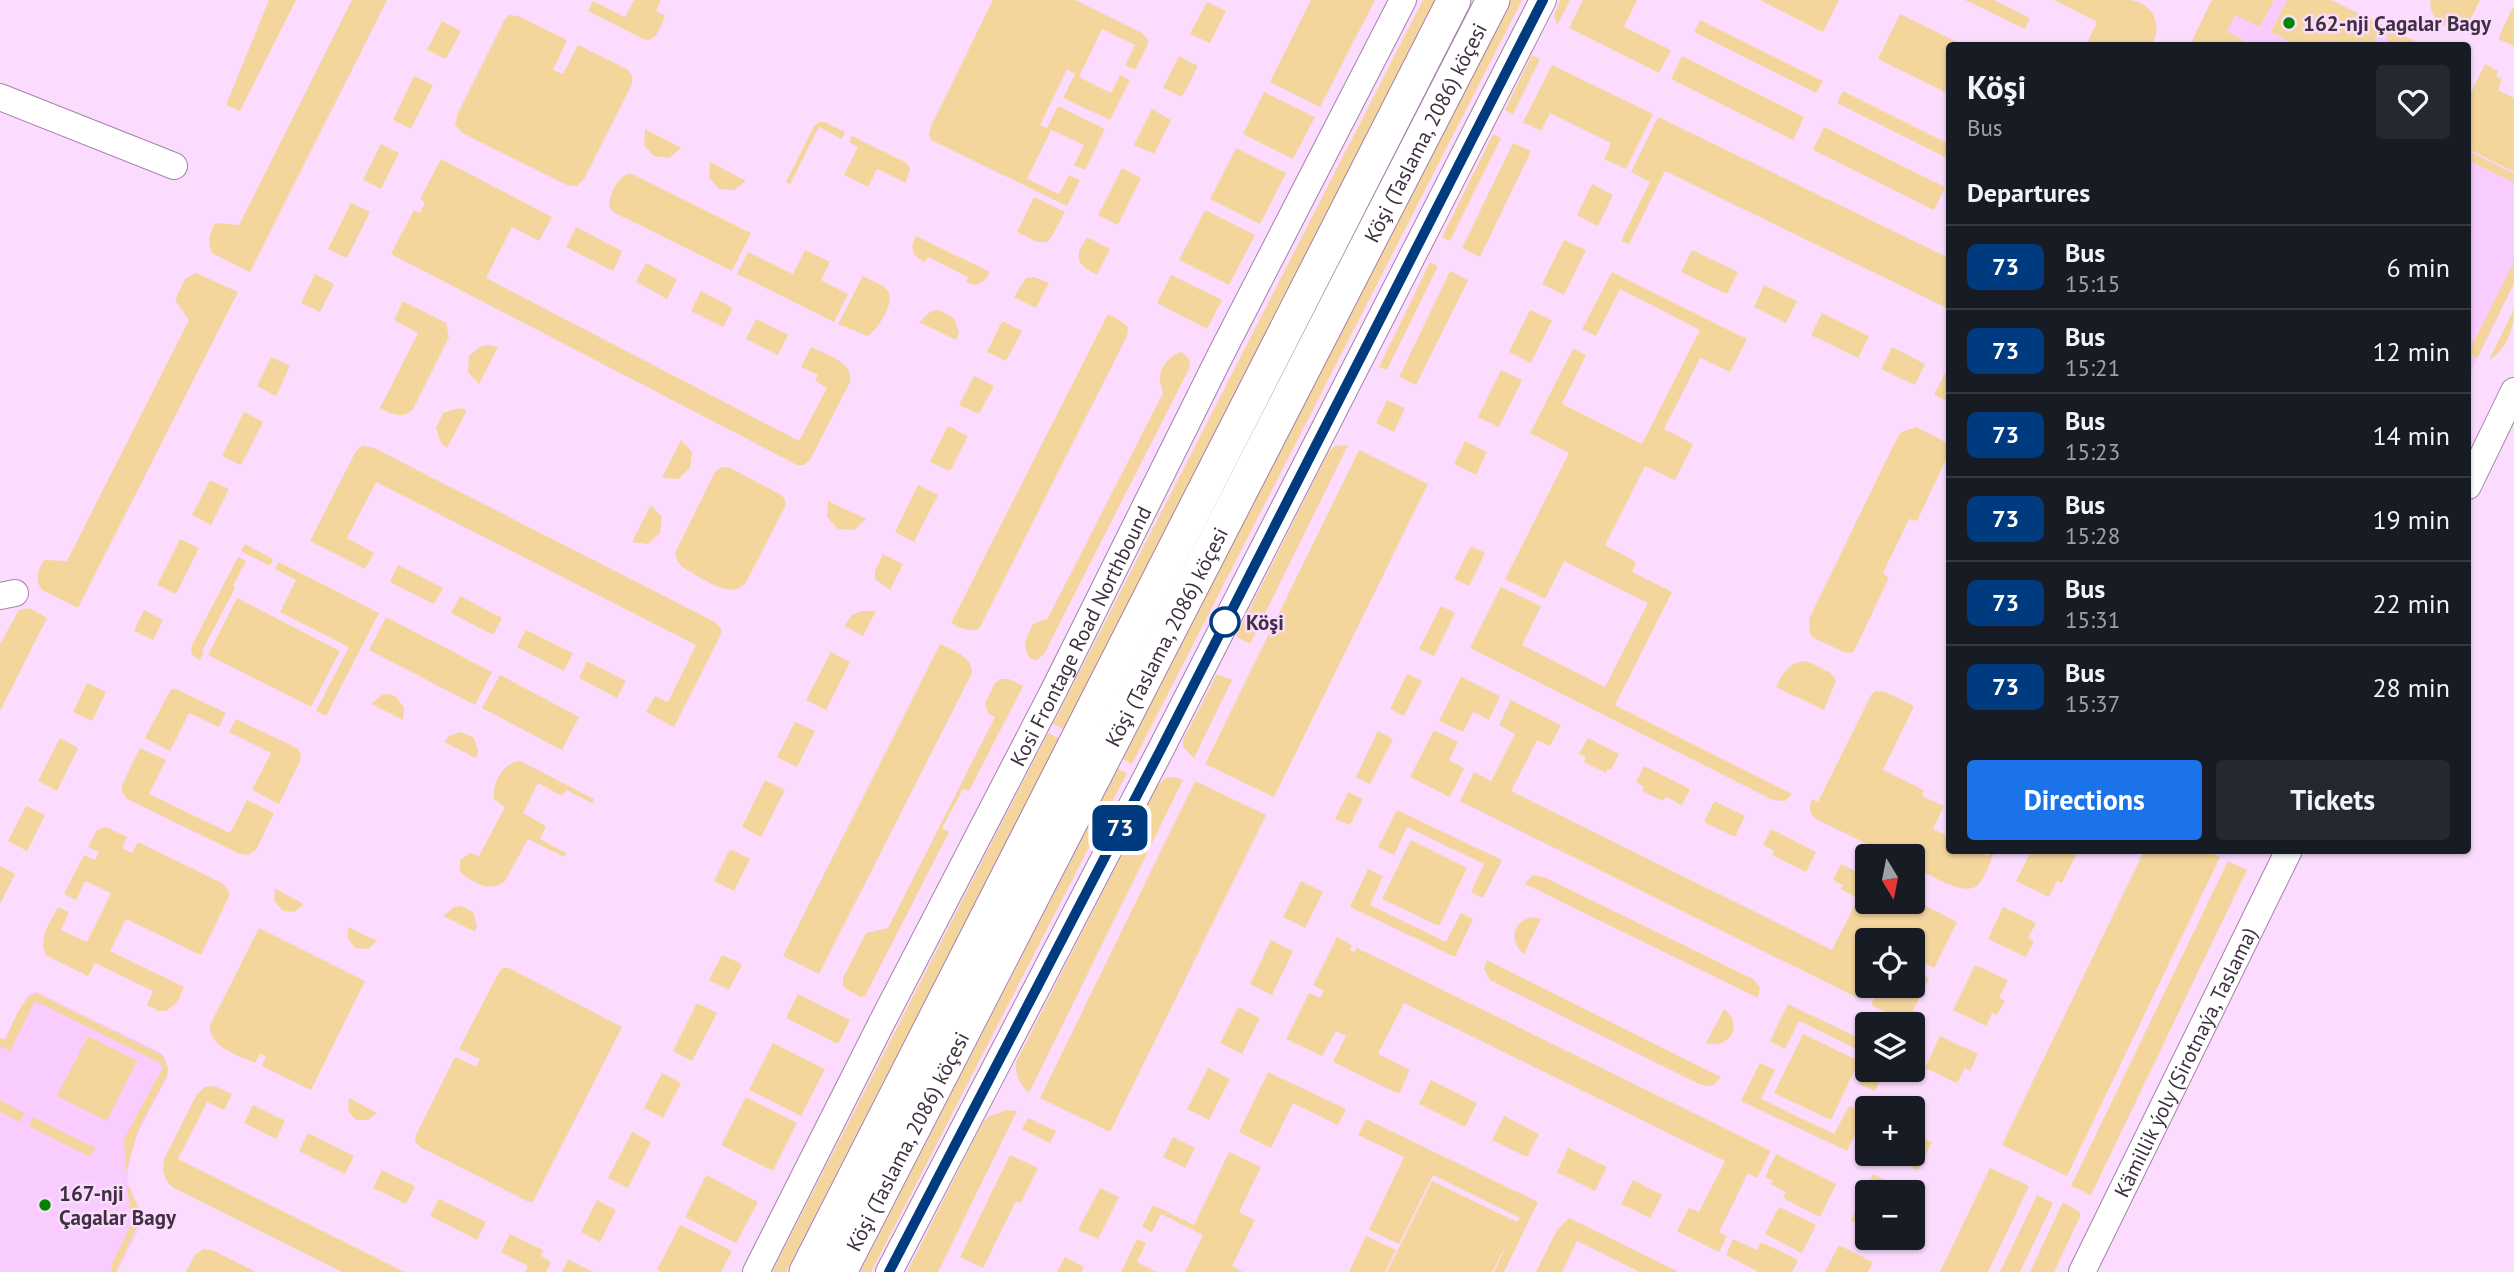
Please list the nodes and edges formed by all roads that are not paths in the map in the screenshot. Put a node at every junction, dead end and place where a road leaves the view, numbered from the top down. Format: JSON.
{"nodes":[{"id":1,"x":1403,"y":0,"type":"edge"},
{"id":2,"x":1454,"y":0,"type":"edge"},
{"id":3,"x":1493,"y":0,"type":"edge"},
{"id":4,"x":1543,"y":0,"type":"edge"},
{"id":5,"x":0,"y":97,"type":"edge"},
{"id":6,"x":174,"y":166,"type":"dead end"},
{"id":7,"x":2514,"y":391,"type":"edge"},
{"id":8,"x":2471,"y":480,"type":"edge"},
{"id":9,"x":2287,"y":854,"type":"edge"},
{"id":10,"x":756,"y":1272,"type":"edge"},
{"id":11,"x":806,"y":1272,"type":"edge"},
{"id":12,"x":840,"y":1272,"type":"edge"},
{"id":13,"x":889,"y":1272,"type":"edge"},
{"id":14,"x":2082,"y":1272,"type":"edge"}],
"edges":[{"from":1,"to":10,"type":"street","name":"Kosi Frontage Road Northbound"},
{"from":2,"to":11,"type":"main road","name":"Köşi (Taslama, 2086) köçesi"},
{"from":3,"to":12,"type":"main road","name":"Köşi (Taslama, 2086) köçesi"},
{"from":4,"to":13,"type":"street"},
{"from":5,"to":6,"type":"street"},
{"from":7,"to":8,"type":"street"},
{"from":9,"to":14,"type":"street","name":"Kämillik ýoly (Sirotnaýa, Taslama)"}]}
